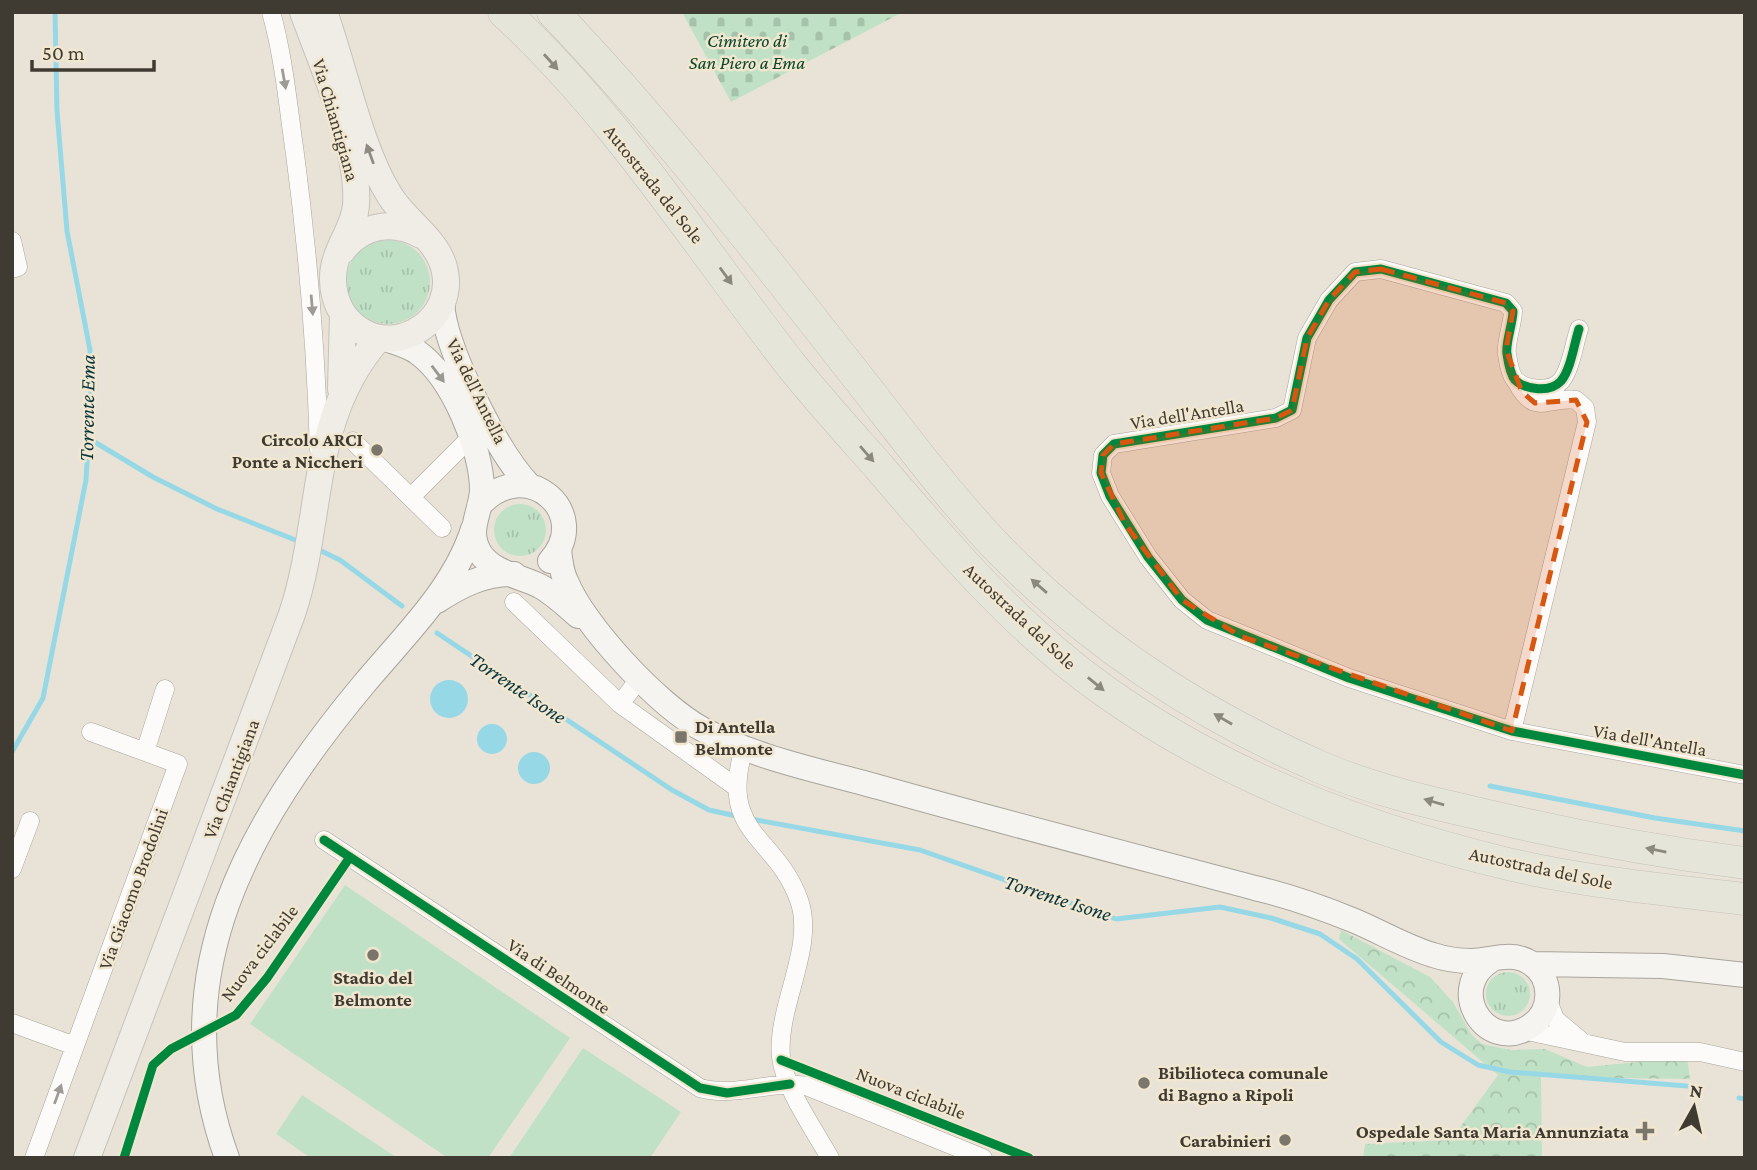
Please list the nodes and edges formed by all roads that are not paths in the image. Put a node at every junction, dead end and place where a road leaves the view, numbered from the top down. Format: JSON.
{"nodes":[{"id":1,"x":271,"y":12,"type":"edge"},
{"id":2,"x":303,"y":12,"type":"edge"},
{"id":3,"x":324,"y":12,"type":"edge"},
{"id":4,"x":504,"y":12,"type":"edge"},
{"id":5,"x":553,"y":12,"type":"edge"},
{"id":6,"x":421,"y":235,"type":"junction"},
{"id":7,"x":12,"y":241,"type":"edge"},
{"id":8,"x":307,"y":248,"type":"junction"},
{"id":9,"x":12,"y":269,"type":"edge"},
{"id":10,"x":334,"y":274,"type":"junction"},
{"id":11,"x":445,"y":291,"type":"junction"},
{"id":12,"x":343,"y":314,"type":"junction"},
{"id":13,"x":1579,"y":329,"type":"dead end"},
{"id":14,"x":380,"y":338,"type":"junction"},
{"id":15,"x":1516,"y":381,"type":"junction"},
{"id":16,"x":341,"y":391,"type":"junction"},
{"id":17,"x":471,"y":437,"type":"junction"},
{"id":18,"x":353,"y":441,"type":"dead end"},
{"id":19,"x":319,"y":478,"type":"junction"},
{"id":20,"x":529,"y":485,"type":"junction"},
{"id":21,"x":411,"y":497,"type":"junction"},
{"id":22,"x":476,"y":517,"type":"junction"},
{"id":23,"x":442,"y":528,"type":"dead end"},
{"id":24,"x":559,"y":549,"type":"junction"},
{"id":25,"x":510,"y":573,"type":"junction"},
{"id":26,"x":514,"y":602,"type":"dead end"},
{"id":27,"x":430,"y":606,"type":"junction"},
{"id":28,"x":603,"y":636,"type":"junction"},
{"id":29,"x":640,"y":678,"type":"junction"},
{"id":30,"x":164,"y":690,"type":"dead end"},
{"id":31,"x":620,"y":704,"type":"junction"},
{"id":32,"x":91,"y":732,"type":"dead end"},
{"id":33,"x":1512,"y":732,"type":"junction"},
{"id":34,"x":744,"y":748,"type":"junction"},
{"id":35,"x":145,"y":752,"type":"junction"},
{"id":36,"x":1745,"y":775,"type":"edge"},
{"id":37,"x":736,"y":787,"type":"junction"},
{"id":38,"x":30,"y":821,"type":"dead end"},
{"id":39,"x":324,"y":840,"type":"dead end"},
{"id":40,"x":1745,"y":863,"type":"edge"},
{"id":41,"x":12,"y":869,"type":"edge"},
{"id":42,"x":1745,"y":900,"type":"edge"},
{"id":43,"x":1406,"y":945,"type":"junction"},
{"id":44,"x":1491,"y":960,"type":"junction"},
{"id":45,"x":1532,"y":964,"type":"junction"},
{"id":46,"x":1624,"y":965,"type":"junction"},
{"id":47,"x":1745,"y":975,"type":"edge"},
{"id":48,"x":1470,"y":995,"type":"junction"},
{"id":49,"x":1547,"y":995,"type":"junction"},
{"id":50,"x":12,"y":1023,"type":"edge"},
{"id":51,"x":1523,"y":1030,"type":"junction"},
{"id":52,"x":75,"y":1046,"type":"junction"},
{"id":53,"x":1588,"y":1046,"type":"junction"},
{"id":54,"x":1745,"y":1062,"type":"edge"},
{"id":55,"x":790,"y":1084,"type":"junction"},
{"id":56,"x":34,"y":1158,"type":"edge"},
{"id":57,"x":86,"y":1158,"type":"edge"},
{"id":58,"x":227,"y":1158,"type":"edge"},
{"id":59,"x":830,"y":1158,"type":"edge"},
{"id":60,"x":984,"y":1158,"type":"edge"}],
"edges":[{"from":1,"to":8,"type":"street","one_way":true},
{"from":2,"to":10,"type":"main road","name":"Via Chiantigiana"},
{"from":6,"to":3,"type":"main road","name":"Via Chiantigiana","one_way":true},
{"from":4,"to":42,"type":"highway","name":"Autostrada del Sole","one_way":true},
{"from":40,"to":5,"type":"highway","name":"Autostrada del Sole","one_way":true},
{"from":6,"to":10,"type":"main road"},
{"from":6,"to":11,"type":"main road","name":"Via Chiantigiana"},
{"from":7,"to":9,"type":"street"},
{"from":8,"to":10,"type":"street"},
{"from":8,"to":19,"type":"street","one_way":true},
{"from":10,"to":12,"type":"main road","name":"Via Chiantigiana"},
{"from":11,"to":14,"type":"main road"},
{"from":11,"to":20,"type":"street","name":"Via dell'Antella"},
{"from":12,"to":14,"type":"main road"},
{"from":12,"to":16,"type":"main road","name":"Via Chiantigiana"},
{"from":13,"to":15,"type":"street"},
{"from":14,"to":16,"type":"main road","name":"Via Chiantigiana"},
{"from":14,"to":17,"type":"street","name":"Via dell'Antella","one_way":true},
{"from":15,"to":33,"type":"street"},
{"from":15,"to":33,"type":"street","name":"Via dell'Antella"},
{"from":16,"to":19,"type":"main road","name":"Via Chiantigiana"},
{"from":17,"to":21,"type":"street"},
{"from":17,"to":22,"type":"street","name":"Via dell'Antella"},
{"from":18,"to":21,"type":"street"},
{"from":19,"to":57,"type":"main road","name":"Via Chiantigiana"},
{"from":20,"to":22,"type":"street"},
{"from":20,"to":24,"type":"street","name":"Via dell'Antella"},
{"from":21,"to":23,"type":"street"},
{"from":22,"to":25,"type":"street","name":"Via dell'Antella"},
{"from":22,"to":27,"type":"street"},
{"from":24,"to":25,"type":"street"},
{"from":24,"to":28,"type":"street","name":"Via dell'Antella"},
{"from":25,"to":27,"type":"street"},
{"from":25,"to":28,"type":"street","name":"Via dell'Antella"},
{"from":26,"to":31,"type":"street"},
{"from":27,"to":58,"type":"street"},
{"from":28,"to":29,"type":"street","name":"Via dell'Antella"},
{"from":29,"to":31,"type":"street"},
{"from":29,"to":34,"type":"street","name":"Via dell'Antella"},
{"from":30,"to":35,"type":"street"},
{"from":31,"to":37,"type":"street"},
{"from":32,"to":35,"type":"street","name":"Via Giacomo Brodolini"},
{"from":33,"to":36,"type":"street","name":"Via dell'Antella"},
{"from":34,"to":37,"type":"street"},
{"from":34,"to":43,"type":"street","name":"Via dell'Antella"},
{"from":35,"to":52,"type":"street","name":"Via Giacomo Brodolini"},
{"from":37,"to":55,"type":"street"},
{"from":38,"to":41,"type":"street"},
{"from":39,"to":55,"type":"street","name":"Via di Belmonte"},
{"from":43,"to":44,"type":"street","name":"Via dell'Antella"},
{"from":43,"to":48,"type":"street","name":"Via dell'Antella"},
{"from":44,"to":45,"type":"street","name":"Via dell'Antella"},
{"from":44,"to":48,"type":"street"},
{"from":45,"to":46,"type":"street"},
{"from":45,"to":49,"type":"street","name":"Via dell'Antella"},
{"from":46,"to":47,"type":"street"},
{"from":46,"to":49,"type":"street"},
{"from":48,"to":51,"type":"street","name":"Via dell'Antella"},
{"from":49,"to":51,"type":"street"},
{"from":49,"to":53,"type":"street","name":"Via dell'Antella"},
{"from":50,"to":52,"type":"street"},
{"from":51,"to":53,"type":"street","name":"Via dell'Antella"},
{"from":56,"to":52,"type":"street","name":"Via Giacomo Brodolini","one_way":true},
{"from":53,"to":54,"type":"street","name":"Via dell'Antella"},
{"from":55,"to":59,"type":"street"},
{"from":55,"to":60,"type":"street","name":"Via di Belmonte"}]}
